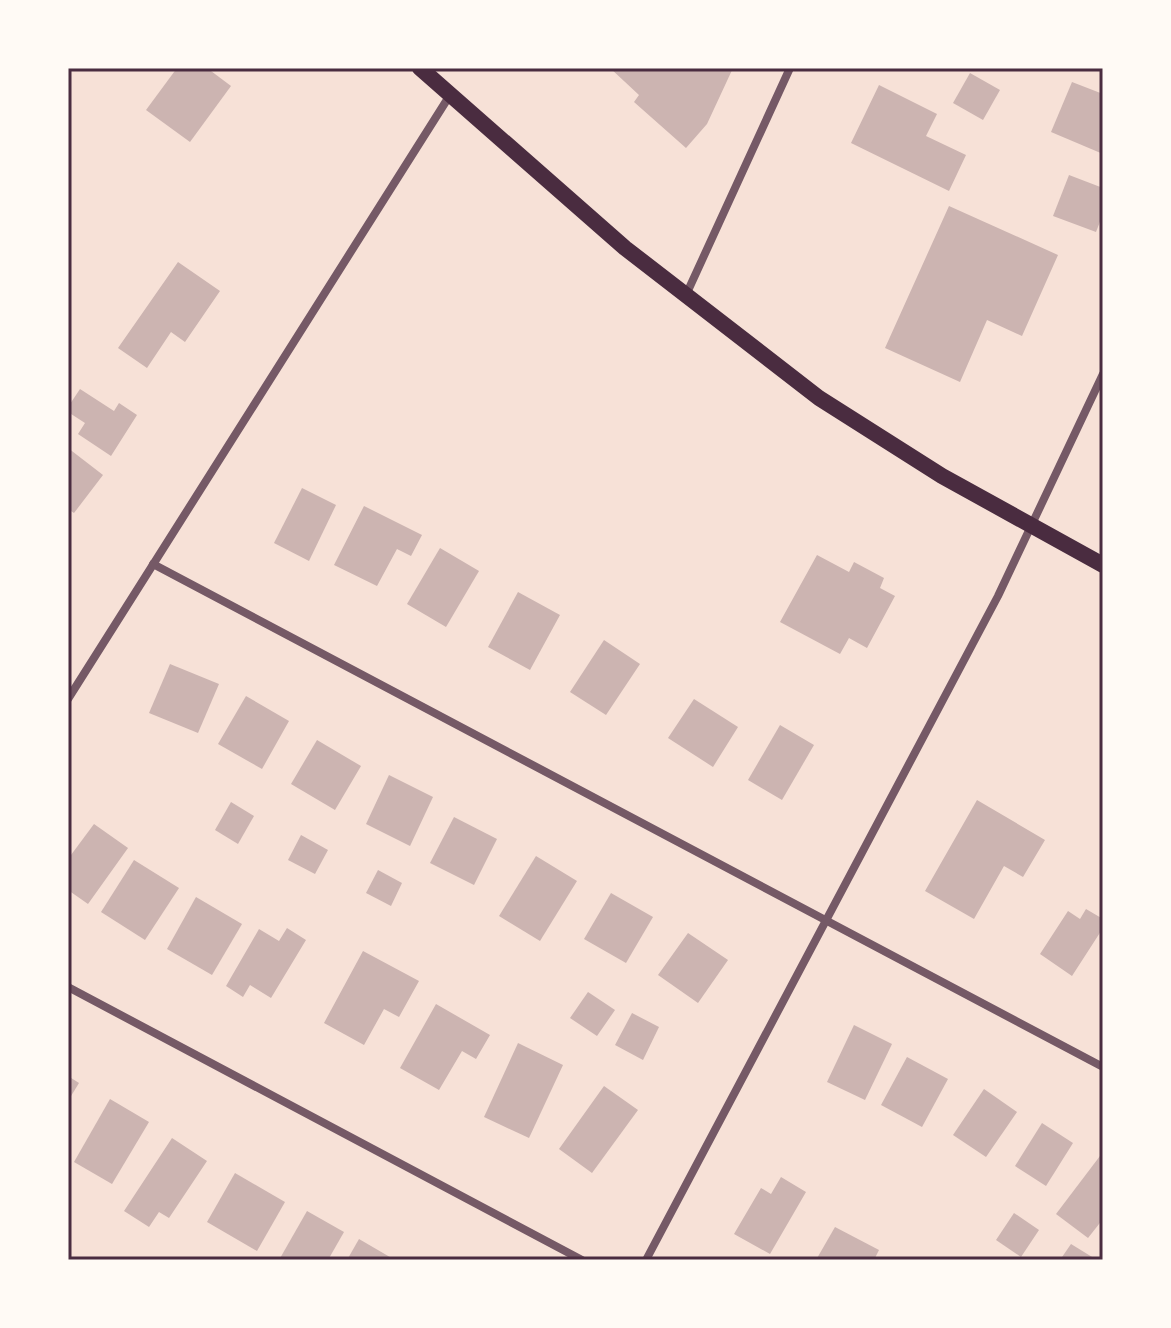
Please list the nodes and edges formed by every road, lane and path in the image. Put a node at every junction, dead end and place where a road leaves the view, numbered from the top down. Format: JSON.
{"nodes":[{"id":1,"x":420,"y":68,"type":"edge"},
{"id":2,"x":790,"y":68,"type":"edge"},
{"id":3,"x":450,"y":94,"type":"junction"},
{"id":4,"x":686,"y":295,"type":"junction"},
{"id":5,"x":1103,"y":374,"type":"edge"},
{"id":6,"x":1031,"y":525,"type":"junction"},
{"id":7,"x":153,"y":564,"type":"junction"},
{"id":8,"x":1103,"y":565,"type":"edge"},
{"id":9,"x":68,"y":699,"type":"edge"},
{"id":10,"x":825,"y":920,"type":"junction"},
{"id":11,"x":68,"y":987,"type":"edge"},
{"id":12,"x":1103,"y":1067,"type":"edge"},
{"id":13,"x":582,"y":1260,"type":"edge"},
{"id":14,"x":646,"y":1260,"type":"edge"}],
"edges":[{"from":1,"to":3,"type":"main road"},
{"from":2,"to":4,"type":"street"},
{"from":3,"to":4,"type":"main road"},
{"from":3,"to":7,"type":"street"},
{"from":4,"to":6,"type":"main road"},
{"from":5,"to":6,"type":"street"},
{"from":6,"to":8,"type":"main road"},
{"from":6,"to":10,"type":"street"},
{"from":7,"to":9,"type":"street"},
{"from":7,"to":10,"type":"street"},
{"from":10,"to":12,"type":"street"},
{"from":10,"to":14,"type":"street"},
{"from":11,"to":13,"type":"street"}]}
